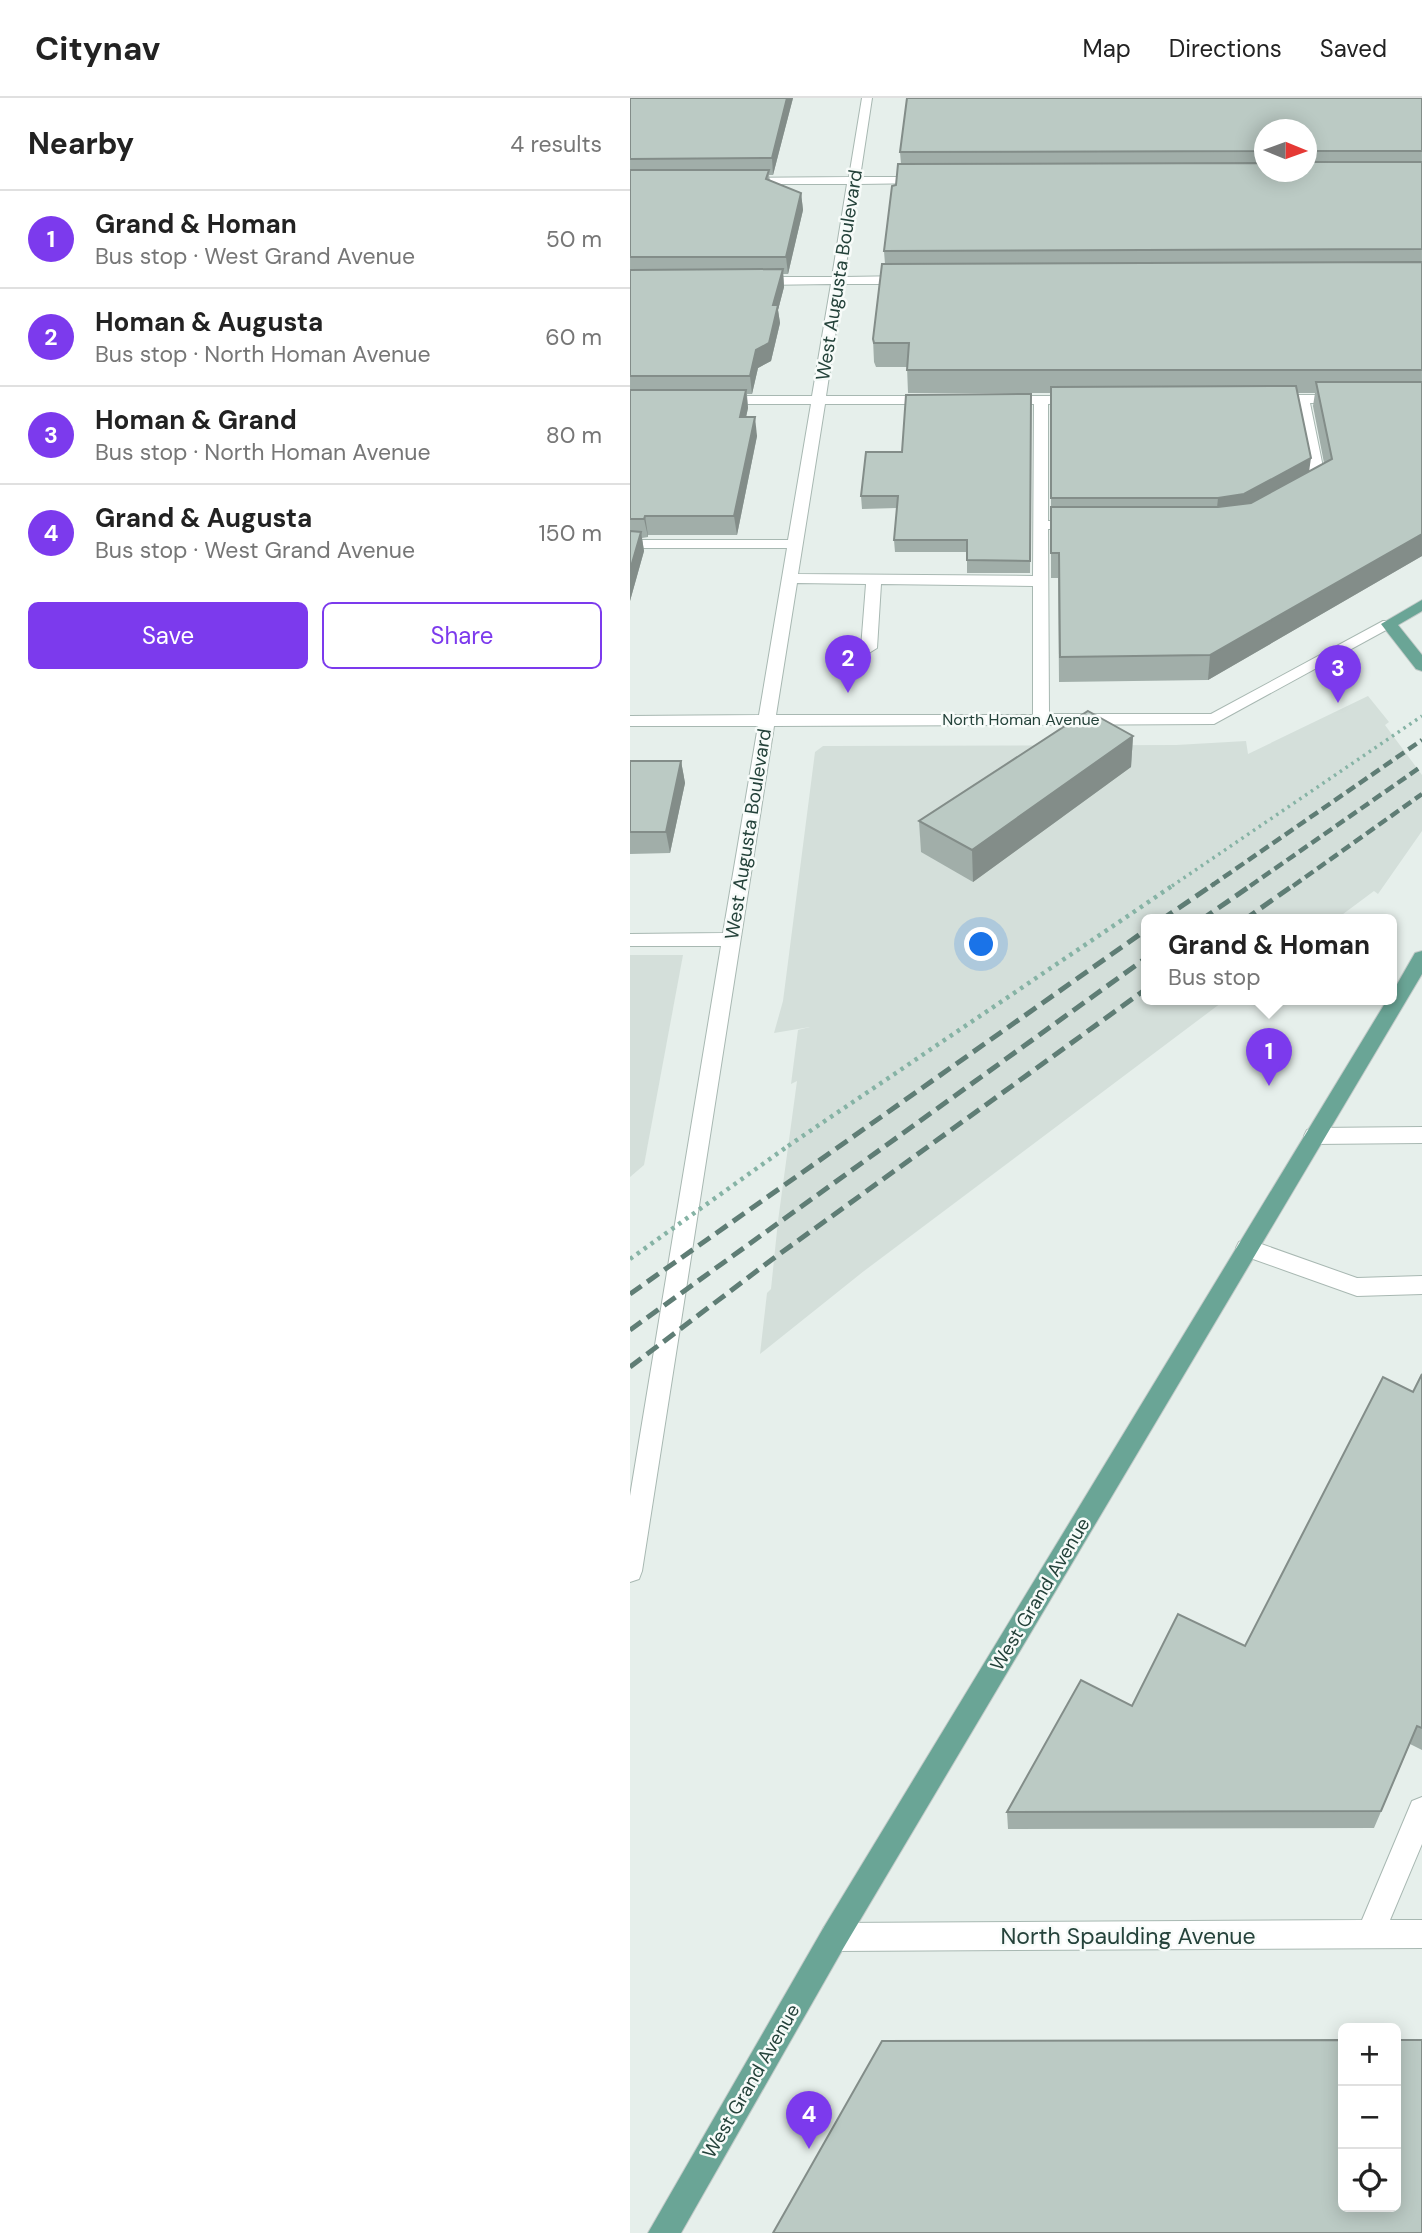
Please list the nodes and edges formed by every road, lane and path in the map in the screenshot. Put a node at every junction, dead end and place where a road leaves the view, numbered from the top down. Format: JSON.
{"nodes":[{"id":1,"x":867,"y":98,"type":"edge"},
{"id":2,"x":937,"y":180,"type":"edge"},
{"id":3,"x":723,"y":181,"type":"edge"},
{"id":4,"x":854,"y":181,"type":"junction"},
{"id":5,"x":838,"y":280,"type":"junction"},
{"id":6,"x":924,"y":280,"type":"edge"},
{"id":7,"x":742,"y":281,"type":"edge"},
{"id":8,"x":1261,"y":399,"type":"edge"},
{"id":9,"x":1302,"y":399,"type":"junction"},
{"id":10,"x":1356,"y":399,"type":"edge"},
{"id":11,"x":709,"y":400,"type":"edge"},
{"id":12,"x":818,"y":400,"type":"junction"},
{"id":13,"x":948,"y":400,"type":"edge"},
{"id":14,"x":988,"y":400,"type":"edge"},
{"id":15,"x":1041,"y":400,"type":"junction"},
{"id":16,"x":1096,"y":400,"type":"edge"},
{"id":17,"x":1295,"y":495,"type":"edge"},
{"id":18,"x":1041,"y":525,"type":"junction"},
{"id":19,"x":1095,"y":525,"type":"edge"},
{"id":20,"x":630,"y":544,"type":"edge"},
{"id":21,"x":795,"y":544,"type":"junction"},
{"id":22,"x":789,"y":579,"type":"junction"},
{"id":23,"x":874,"y":580,"type":"junction"},
{"id":24,"x":1041,"y":582,"type":"junction"},
{"id":25,"x":1422,"y":605,"type":"edge"},
{"id":26,"x":1389,"y":624,"type":"junction"},
{"id":27,"x":869,"y":648,"type":"dead end"},
{"id":28,"x":1422,"y":666,"type":"edge"},
{"id":29,"x":1422,"y":716,"type":"edge"},
{"id":30,"x":1041,"y":719,"type":"junction"},
{"id":31,"x":767,"y":720,"type":"junction"},
{"id":32,"x":630,"y":721,"type":"edge"},
{"id":33,"x":731,"y":939,"type":"junction"},
{"id":34,"x":630,"y":940,"type":"edge"},
{"id":35,"x":1422,"y":958,"type":"edge"},
{"id":36,"x":1397,"y":999,"type":"edge"},
{"id":37,"x":1393,"y":1005,"type":"edge"},
{"id":38,"x":1422,"y":1135,"type":"edge"},
{"id":39,"x":1314,"y":1136,"type":"junction"},
{"id":40,"x":1247,"y":1248,"type":"junction"},
{"id":41,"x":630,"y":1259,"type":"edge"},
{"id":42,"x":1422,"y":1285,"type":"edge"},
{"id":43,"x":630,"y":1571,"type":"edge"},
{"id":44,"x":1422,"y":1811,"type":"edge"},
{"id":45,"x":1370,"y":1934,"type":"junction"},
{"id":46,"x":1422,"y":1934,"type":"edge"},
{"id":47,"x":834,"y":1937,"type":"junction"},
{"id":48,"x":664,"y":2233,"type":"edge"}],
"edges":[{"from":1,"to":4,"type":"street","name":"West Augusta Boulevard"},
{"from":2,"to":4,"type":"street"},
{"from":3,"to":4,"type":"street"},
{"from":4,"to":5,"type":"street","name":"West Augusta Boulevard"},
{"from":5,"to":6,"type":"street"},
{"from":5,"to":7,"type":"street"},
{"from":5,"to":12,"type":"street","name":"West Augusta Boulevard"},
{"from":8,"to":9,"type":"street"},
{"from":9,"to":10,"type":"street"},
{"from":9,"to":17,"type":"street"},
{"from":11,"to":12,"type":"street"},
{"from":12,"to":13,"type":"street"},
{"from":12,"to":21,"type":"street","name":"West Augusta Boulevard"},
{"from":14,"to":15,"type":"street"},
{"from":15,"to":16,"type":"street"},
{"from":15,"to":18,"type":"street"},
{"from":18,"to":19,"type":"street"},
{"from":18,"to":24,"type":"street"},
{"from":20,"to":21,"type":"street"},
{"from":21,"to":22,"type":"street","name":"West Augusta Boulevard"},
{"from":22,"to":23,"type":"street"},
{"from":22,"to":31,"type":"street","name":"West Augusta Boulevard"},
{"from":23,"to":24,"type":"street"},
{"from":23,"to":27,"type":"street"},
{"from":24,"to":30,"type":"street"},
{"from":25,"to":26,"type":"main road"},
{"from":26,"to":28,"type":"main road"},
{"from":26,"to":30,"type":"street","name":"North Homan Avenue"},
{"from":29,"to":41,"type":"path","bridge":true},
{"from":30,"to":31,"type":"street","name":"North Homan Avenue"},
{"from":31,"to":32,"type":"street","name":"North Homan Avenue"},
{"from":31,"to":33,"type":"street","name":"West Augusta Boulevard"},
{"from":33,"to":34,"type":"street"},
{"from":33,"to":43,"type":"street","name":"West Augusta Boulevard"},
{"from":35,"to":36,"type":"main road","name":"West Grand Avenue"},
{"from":37,"to":39,"type":"main road","name":"West Grand Avenue"},
{"from":38,"to":39,"type":"street"},
{"from":39,"to":40,"type":"main road","name":"West Grand Avenue"},
{"from":40,"to":42,"type":"street"},
{"from":40,"to":47,"type":"main road","name":"West Grand Avenue"},
{"from":44,"to":45,"type":"street"},
{"from":45,"to":46,"type":"street","name":"North Spaulding Avenue"},
{"from":45,"to":47,"type":"street","name":"North Spaulding Avenue"},
{"from":47,"to":48,"type":"main road","name":"West Grand Avenue"}]}
